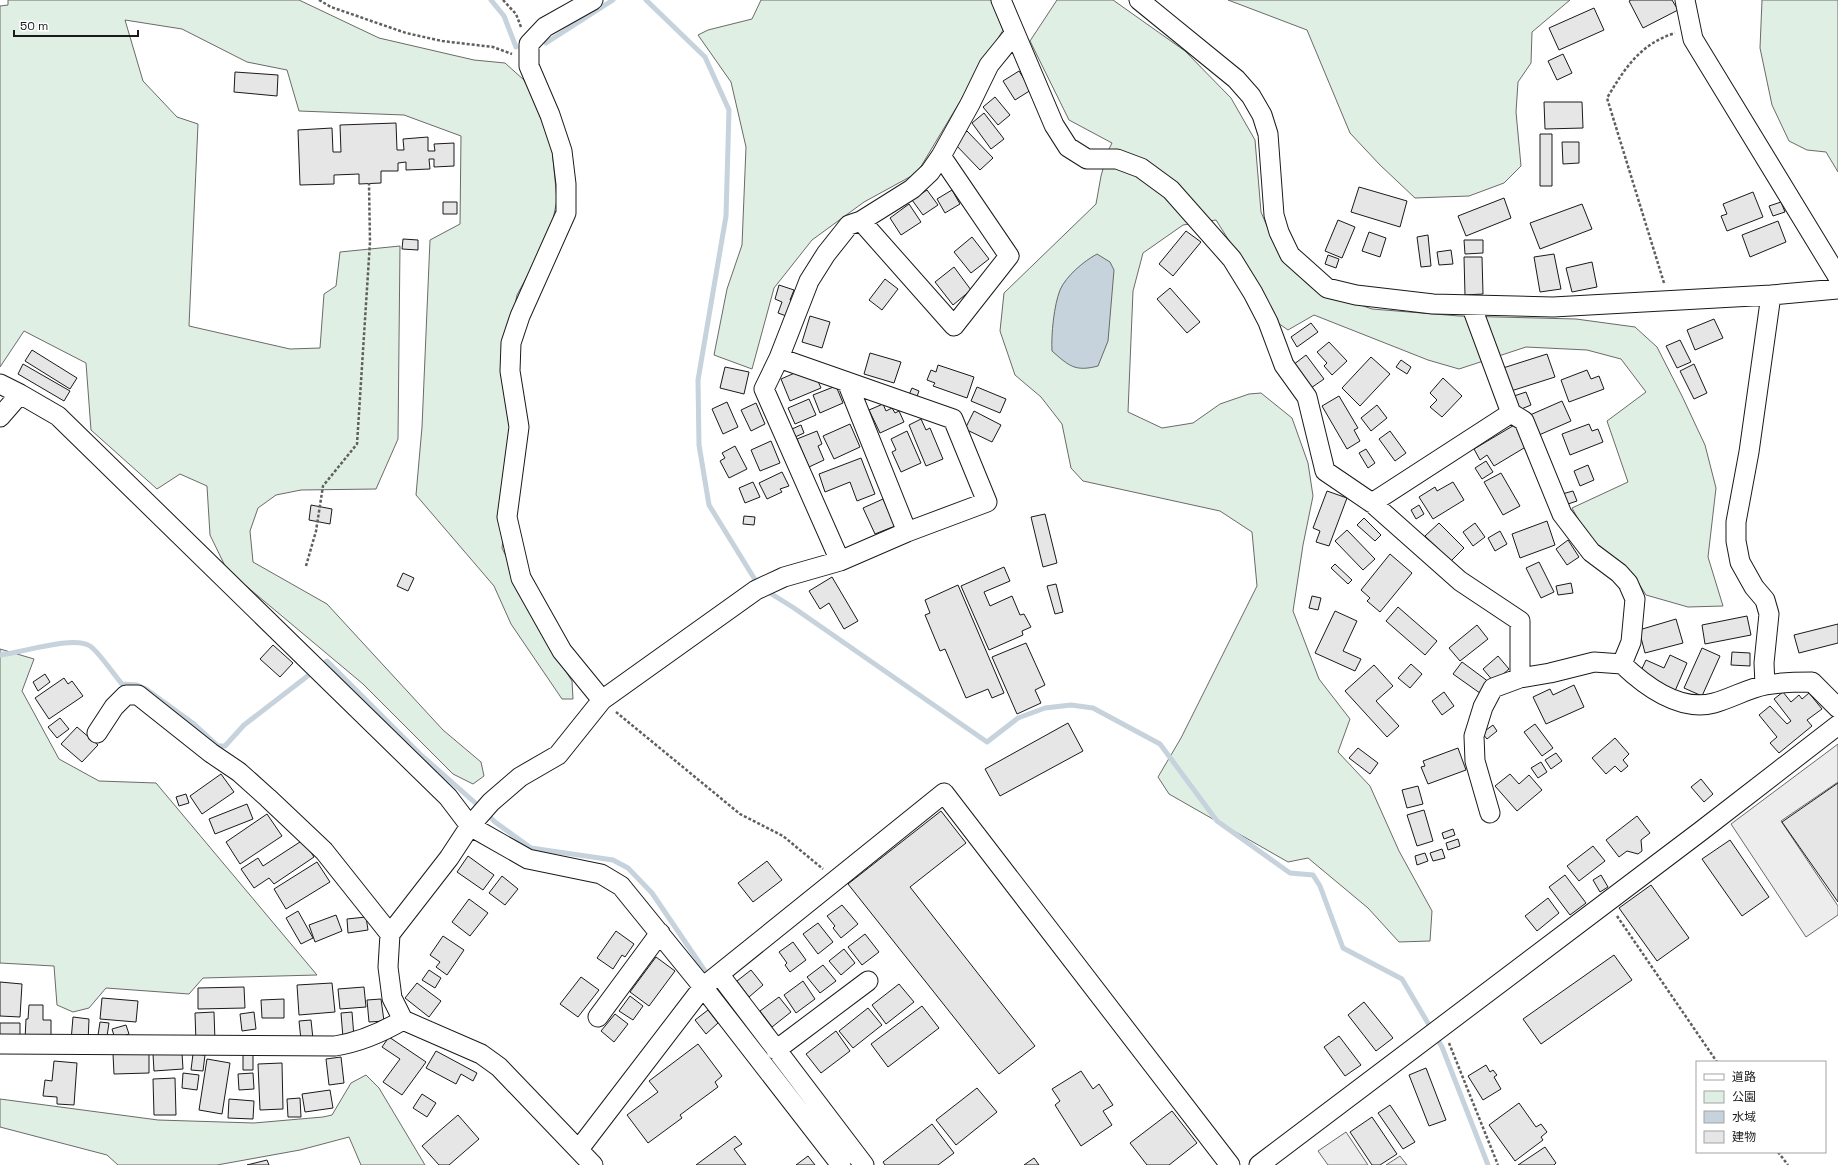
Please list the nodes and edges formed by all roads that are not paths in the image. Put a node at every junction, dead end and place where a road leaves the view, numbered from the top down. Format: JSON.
{"nodes":[{"id":1,"x":593,"y":0,"type":"edge"},
{"id":2,"x":1001,"y":0,"type":"edge"},
{"id":3,"x":1139,"y":0,"type":"edge"},
{"id":4,"x":1685,"y":0,"type":"edge"},
{"id":5,"x":1015,"y":33,"type":"junction"},
{"id":6,"x":941,"y":156,"type":"junction"},
{"id":7,"x":861,"y":221,"type":"junction"},
{"id":8,"x":1838,"y":277,"type":"edge"},
{"id":9,"x":1838,"y":289,"type":"edge"},
{"id":10,"x":1771,"y":295,"type":"junction"},
{"id":11,"x":1471,"y":305,"type":"junction"},
{"id":12,"x":779,"y":358,"type":"junction"},
{"id":13,"x":847,"y":382,"type":"junction"},
{"id":14,"x":0,"y":384,"type":"edge"},
{"id":15,"x":20,"y":394,"type":"junction"},
{"id":16,"x":1511,"y":412,"type":"junction"},
{"id":17,"x":0,"y":417,"type":"edge"},
{"id":18,"x":1372,"y":503,"type":"junction"},
{"id":19,"x":907,"y":532,"type":"junction"},
{"id":20,"x":840,"y":561,"type":"junction"},
{"id":21,"x":1622,"y":664,"type":"junction"},
{"id":22,"x":1520,"y":678,"type":"junction"},
{"id":23,"x":1765,"y":685,"type":"junction"},
{"id":24,"x":602,"y":700,"type":"junction"},
{"id":25,"x":1838,"y":708,"type":"edge"},
{"id":26,"x":1838,"y":725,"type":"edge"},
{"id":27,"x":97,"y":733,"type":"dead end"},
{"id":28,"x":1490,"y":813,"type":"dead end"},
{"id":29,"x":480,"y":815,"type":"junction"},
{"id":30,"x":660,"y":933,"type":"junction"},
{"id":31,"x":390,"y":934,"type":"junction"},
{"id":32,"x":711,"y":980,"type":"junction"},
{"id":33,"x":868,"y":981,"type":"dead end"},
{"id":34,"x":598,"y":1017,"type":"dead end"},
{"id":35,"x":403,"y":1020,"type":"junction"},
{"id":36,"x":0,"y":1044,"type":"edge"},
{"id":37,"x":776,"y":1050,"type":"junction"},
{"id":38,"x":585,"y":1159,"type":"edge"},
{"id":39,"x":841,"y":1165,"type":"edge"},
{"id":40,"x":864,"y":1165,"type":"edge"},
{"id":41,"x":1230,"y":1165,"type":"edge"},
{"id":42,"x":1259,"y":1165,"type":"edge"}],
"edges":[{"from":1,"to":24,"type":"street"},
{"from":2,"to":5,"type":"street"},
{"from":3,"to":11,"type":"street"},
{"from":4,"to":8,"type":"street"},
{"from":5,"to":6,"type":"street"},
{"from":5,"to":18,"type":"street"},
{"from":6,"to":7,"type":"street"},
{"from":6,"to":7,"type":"street"},
{"from":7,"to":12,"type":"street"},
{"from":9,"to":10,"type":"street"},
{"from":10,"to":11,"type":"street"},
{"from":10,"to":23,"type":"street"},
{"from":11,"to":16,"type":"street"},
{"from":12,"to":13,"type":"street"},
{"from":12,"to":20,"type":"street"},
{"from":13,"to":19,"type":"street"},
{"from":13,"to":19,"type":"street"},
{"from":14,"to":15,"type":"street"},
{"from":15,"to":17,"type":"street"},
{"from":15,"to":29,"type":"street"},
{"from":16,"to":18,"type":"street"},
{"from":16,"to":21,"type":"street"},
{"from":18,"to":22,"type":"street"},
{"from":19,"to":20,"type":"street"},
{"from":20,"to":24,"type":"street"},
{"from":21,"to":22,"type":"street"},
{"from":21,"to":23,"type":"street"},
{"from":22,"to":28,"type":"street"},
{"from":23,"to":25,"type":"street"},
{"from":24,"to":29,"type":"street"},
{"from":26,"to":42,"type":"street"},
{"from":27,"to":31,"type":"street"},
{"from":29,"to":30,"type":"street"},
{"from":29,"to":31,"type":"street"},
{"from":30,"to":32,"type":"street"},
{"from":30,"to":34,"type":"street"},
{"from":31,"to":35,"type":"street"},
{"from":32,"to":37,"type":"street"},
{"from":32,"to":38,"type":"street"},
{"from":32,"to":39,"type":"street"},
{"from":32,"to":41,"type":"street"},
{"from":33,"to":37,"type":"street"},
{"from":35,"to":36,"type":"street"},
{"from":35,"to":38,"type":"street"},
{"from":37,"to":40,"type":"street"}]}
